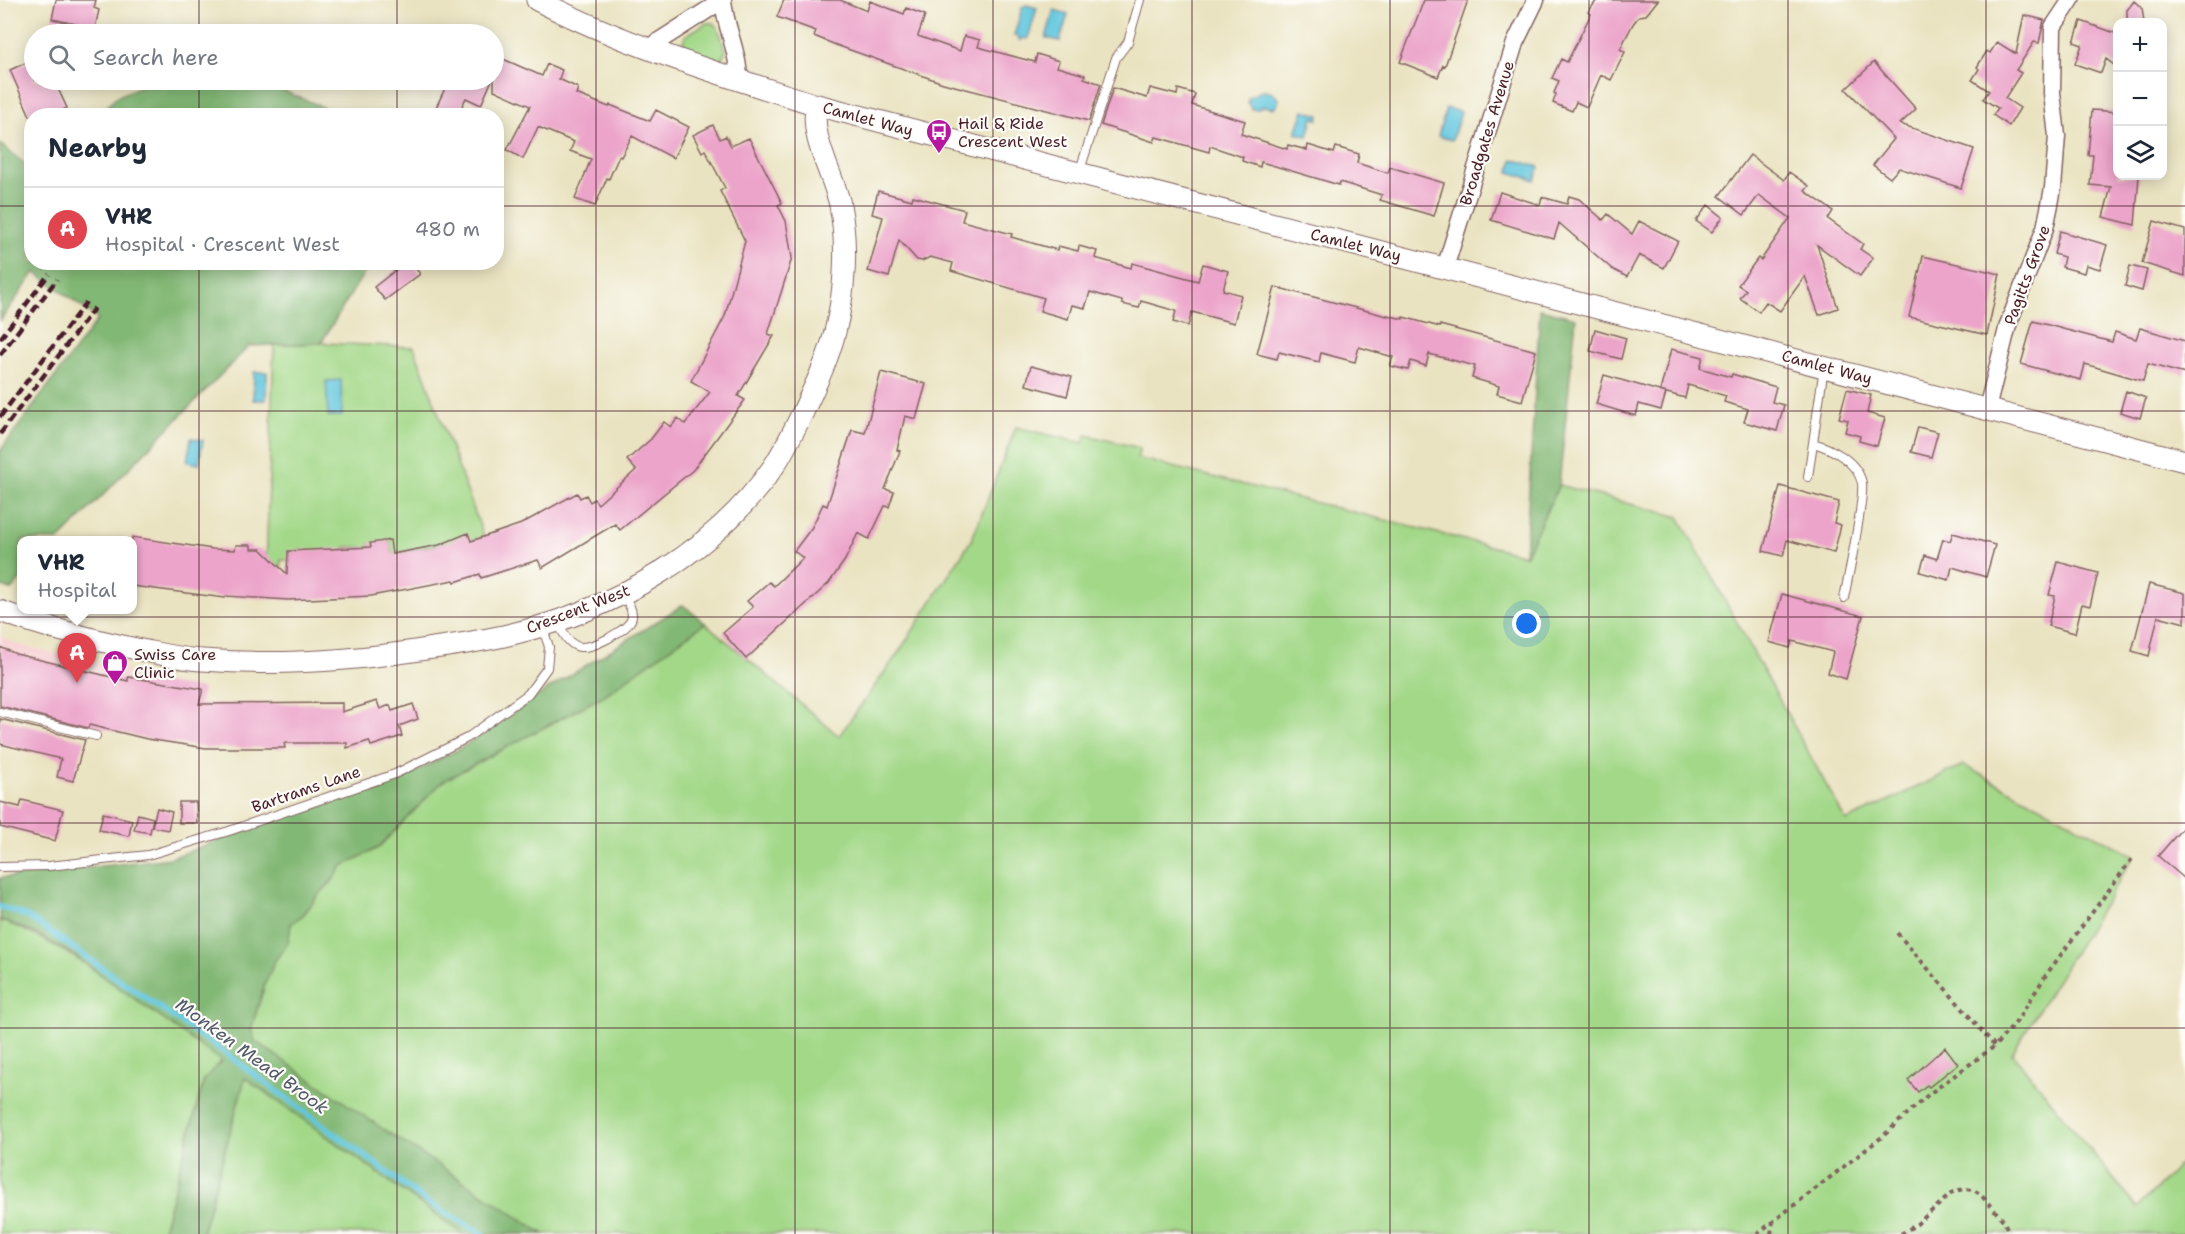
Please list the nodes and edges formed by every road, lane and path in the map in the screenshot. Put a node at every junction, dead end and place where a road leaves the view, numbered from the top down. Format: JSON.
{"nodes":[{"id":1,"x":537,"y":0,"type":"edge"},
{"id":2,"x":723,"y":0,"type":"edge"},
{"id":3,"x":1140,"y":0,"type":"edge"},
{"id":4,"x":1536,"y":0,"type":"edge"},
{"id":5,"x":2071,"y":0,"type":"edge"},
{"id":6,"x":648,"y":48,"type":"junction"},
{"id":7,"x":739,"y":80,"type":"junction"},
{"id":8,"x":817,"y":105,"type":"junction"},
{"id":9,"x":1079,"y":173,"type":"junction"},
{"id":10,"x":1445,"y":268,"type":"junction"},
{"id":11,"x":1824,"y":367,"type":"junction"},
{"id":12,"x":1987,"y":409,"type":"junction"},
{"id":13,"x":1813,"y":443,"type":"junction"},
{"id":14,"x":2185,"y":461,"type":"edge"},
{"id":15,"x":1808,"y":477,"type":"dead end"},
{"id":16,"x":623,"y":593,"type":"junction"},
{"id":17,"x":1844,"y":598,"type":"dead end"},
{"id":18,"x":0,"y":611,"type":"edge"},
{"id":19,"x":549,"y":623,"type":"junction"},
{"id":20,"x":0,"y":712,"type":"edge"},
{"id":21,"x":96,"y":736,"type":"dead end"},
{"id":22,"x":2134,"y":856,"type":"dead end"},
{"id":23,"x":0,"y":867,"type":"edge"},
{"id":24,"x":1897,"y":933,"type":"dead end"},
{"id":25,"x":1995,"y":1046,"type":"junction"},
{"id":26,"x":1773,"y":1222,"type":"junction"},
{"id":27,"x":1757,"y":1234,"type":"edge"},
{"id":28,"x":1771,"y":1234,"type":"edge"},
{"id":29,"x":1901,"y":1234,"type":"edge"},
{"id":30,"x":2008,"y":1234,"type":"edge"}],
"edges":[{"from":1,"to":6,"type":"street","name":"Camlet Way"},
{"from":2,"to":6,"type":"street"},
{"from":2,"to":7,"type":"street"},
{"from":3,"to":9,"type":"lane"},
{"from":4,"to":10,"type":"street","name":"Broadgates Avenue"},
{"from":5,"to":12,"type":"street","name":"Pagitts Grove"},
{"from":6,"to":7,"type":"street","name":"Camlet Way"},
{"from":7,"to":8,"type":"street","name":"Camlet Way"},
{"from":8,"to":9,"type":"street","name":"Camlet Way"},
{"from":8,"to":16,"type":"street","name":"Crescent West"},
{"from":9,"to":10,"type":"street","name":"Camlet Way"},
{"from":10,"to":11,"type":"street","name":"Camlet Way"},
{"from":11,"to":12,"type":"street","name":"Camlet Way"},
{"from":11,"to":13,"type":"lane"},
{"from":12,"to":14,"type":"street","name":"Camlet Way"},
{"from":13,"to":15,"type":"lane"},
{"from":13,"to":17,"type":"lane"},
{"from":16,"to":19,"type":"street","name":"Crescent West"},
{"from":16,"to":19,"type":"lane"},
{"from":18,"to":19,"type":"street","name":"Crescent West"},
{"from":19,"to":23,"type":"lane","name":"Bartrams Lane"},
{"from":20,"to":21,"type":"lane"},
{"from":22,"to":25,"type":"path"},
{"from":24,"to":25,"type":"path"},
{"from":25,"to":26,"type":"path"},
{"from":26,"to":27,"type":"path"},
{"from":26,"to":28,"type":"path"},
{"from":29,"to":30,"type":"path"}]}
